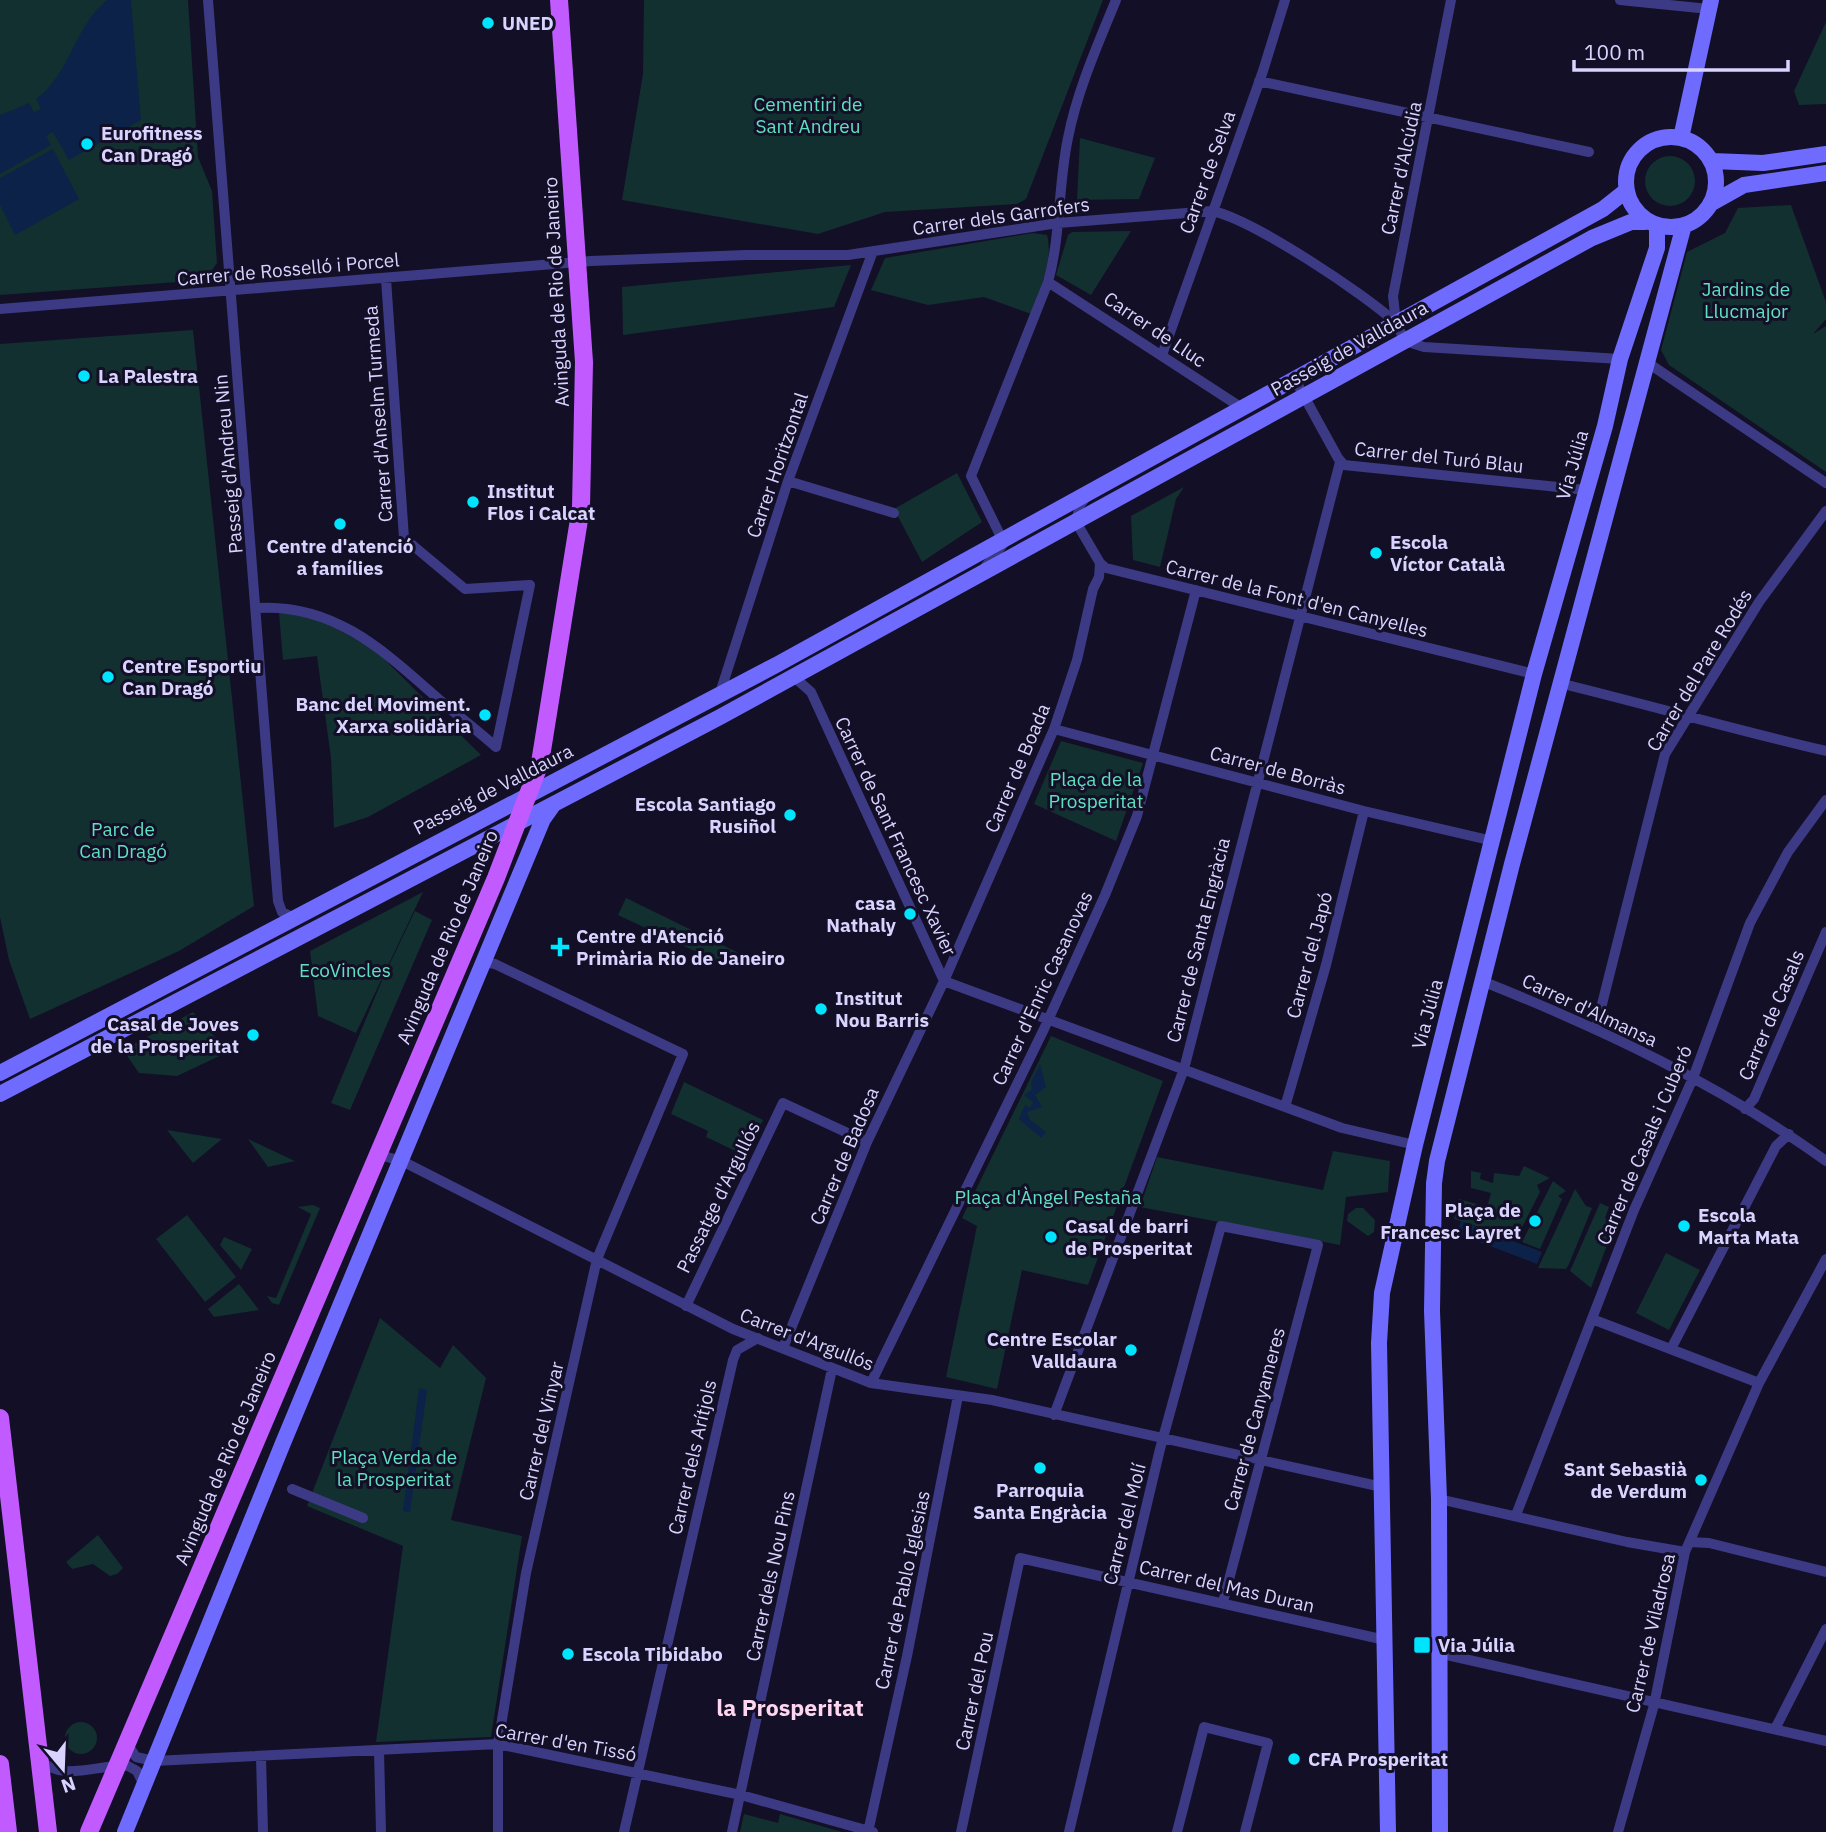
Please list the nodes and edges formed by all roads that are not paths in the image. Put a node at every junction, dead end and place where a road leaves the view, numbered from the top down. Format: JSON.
{"nodes":[{"id":1,"x":208,"y":0,"type":"edge"},
{"id":2,"x":559,"y":0,"type":"edge"},
{"id":3,"x":1116,"y":0,"type":"edge"},
{"id":4,"x":1285,"y":0,"type":"edge"},
{"id":5,"x":1451,"y":0,"type":"edge"},
{"id":6,"x":1620,"y":0,"type":"edge"},
{"id":7,"x":1710,"y":5,"type":"edge"},
{"id":8,"x":1259,"y":81,"type":"junction"},
{"id":9,"x":1428,"y":118,"type":"junction"},
{"id":10,"x":1681,"y":138,"type":"junction"},
{"id":11,"x":1589,"y":152,"type":"dead end"},
{"id":12,"x":1826,"y":154,"type":"edge"},
{"id":13,"x":1712,"y":161,"type":"junction"},
{"id":14,"x":1826,"y":173,"type":"edge"},
{"id":15,"x":1627,"y":190,"type":"junction"},
{"id":16,"x":1710,"y":204,"type":"junction"},
{"id":17,"x":1212,"y":211,"type":"junction"},
{"id":18,"x":1058,"y":223,"type":"junction"},
{"id":19,"x":1651,"y":224,"type":"junction"},
{"id":20,"x":1684,"y":225,"type":"junction"},
{"id":21,"x":873,"y":251,"type":"junction"},
{"id":22,"x":579,"y":263,"type":"junction"},
{"id":23,"x":387,"y":279,"type":"junction"},
{"id":24,"x":1048,"y":282,"type":"junction"},
{"id":25,"x":232,"y":292,"type":"junction"},
{"id":26,"x":0,"y":309,"type":"edge"},
{"id":27,"x":1396,"y":323,"type":"junction"},
{"id":28,"x":1405,"y":341,"type":"junction"},
{"id":29,"x":1162,"y":355,"type":"junction"},
{"id":30,"x":1620,"y":359,"type":"junction"},
{"id":31,"x":1648,"y":363,"type":"junction"},
{"id":32,"x":1290,"y":382,"type":"junction"},
{"id":33,"x":1304,"y":396,"type":"junction"},
{"id":34,"x":1242,"y":408,"type":"junction"},
{"id":35,"x":1340,"y":462,"type":"junction"},
{"id":36,"x":788,"y":481,"type":"junction"},
{"id":37,"x":1826,"y":483,"type":"edge"},
{"id":38,"x":1587,"y":490,"type":"junction"},
{"id":39,"x":1089,"y":493,"type":"junction"},
{"id":40,"x":1826,"y":511,"type":"edge"},
{"id":41,"x":894,"y":513,"type":"dead end"},
{"id":42,"x":1076,"y":522,"type":"junction"},
{"id":43,"x":1003,"y":540,"type":"junction"},
{"id":44,"x":1100,"y":563,"type":"junction"},
{"id":45,"x":972,"y":580,"type":"junction"},
{"id":46,"x":1196,"y":590,"type":"junction"},
{"id":47,"x":257,"y":608,"type":"junction"},
{"id":48,"x":1299,"y":616,"type":"junction"},
{"id":49,"x":1534,"y":674,"type":"junction"},
{"id":50,"x":794,"y":677,"type":"junction"},
{"id":51,"x":1559,"y":683,"type":"junction"},
{"id":52,"x":720,"y":693,"type":"junction"},
{"id":53,"x":1692,"y":715,"type":"junction"},
{"id":54,"x":1054,"y":729,"type":"junction"},
{"id":55,"x":1826,"y":751,"type":"edge"},
{"id":56,"x":1154,"y":756,"type":"junction"},
{"id":57,"x":1256,"y":782,"type":"junction"},
{"id":58,"x":530,"y":793,"type":"junction"},
{"id":59,"x":1826,"y":800,"type":"edge"},
{"id":60,"x":548,"y":810,"type":"junction"},
{"id":61,"x":1364,"y":811,"type":"junction"},
{"id":62,"x":520,"y":821,"type":"junction"},
{"id":63,"x":1493,"y":841,"type":"junction"},
{"id":64,"x":292,"y":918,"type":"junction"},
{"id":65,"x":1826,"y":932,"type":"edge"},
{"id":66,"x":484,"y":962,"type":"junction"},
{"id":67,"x":248,"y":963,"type":"junction"},
{"id":68,"x":944,"y":981,"type":"junction"},
{"id":69,"x":1482,"y":981,"type":"junction"},
{"id":70,"x":1048,"y":1020,"type":"junction"},
{"id":71,"x":1596,"y":1028,"type":"junction"},
{"id":72,"x":1184,"y":1069,"type":"junction"},
{"id":73,"x":0,"y":1073,"type":"edge"},
{"id":74,"x":1693,"y":1078,"type":"junction"},
{"id":75,"x":0,"y":1094,"type":"edge"},
{"id":76,"x":1285,"y":1107,"type":"junction"},
{"id":77,"x":1745,"y":1109,"type":"junction"},
{"id":78,"x":1789,"y":1134,"type":"junction"},
{"id":79,"x":867,"y":1142,"type":"junction"},
{"id":80,"x":1415,"y":1144,"type":"junction"},
{"id":81,"x":376,"y":1154,"type":"junction"},
{"id":82,"x":401,"y":1160,"type":"junction"},
{"id":83,"x":1826,"y":1161,"type":"edge"},
{"id":84,"x":1221,"y":1226,"type":"joint"},
{"id":85,"x":597,"y":1259,"type":"junction"},
{"id":86,"x":1826,"y":1259,"type":"edge"},
{"id":87,"x":686,"y":1306,"type":"junction"},
{"id":88,"x":1592,"y":1319,"type":"junction"},
{"id":89,"x":758,"y":1338,"type":"junction"},
{"id":90,"x":1672,"y":1347,"type":"junction"},
{"id":91,"x":783,"y":1348,"type":"junction"},
{"id":92,"x":832,"y":1369,"type":"junction"},
{"id":93,"x":871,"y":1383,"type":"junction"},
{"id":94,"x":1759,"y":1383,"type":"junction"},
{"id":95,"x":958,"y":1396,"type":"junction"},
{"id":96,"x":1054,"y":1415,"type":"junction"},
{"id":97,"x":0,"y":1418,"type":"edge"},
{"id":98,"x":1163,"y":1439,"type":"junction"},
{"id":99,"x":1261,"y":1461,"type":"junction"},
{"id":100,"x":1382,"y":1488,"type":"junction"},
{"id":101,"x":292,"y":1489,"type":"dead end"},
{"id":102,"x":1439,"y":1499,"type":"junction"},
{"id":103,"x":1516,"y":1515,"type":"junction"},
{"id":104,"x":363,"y":1518,"type":"dead end"},
{"id":105,"x":1688,"y":1547,"type":"junction"},
{"id":106,"x":1020,"y":1558,"type":"joint"},
{"id":107,"x":1826,"y":1572,"type":"edge"},
{"id":108,"x":1128,"y":1582,"type":"junction"},
{"id":109,"x":1223,"y":1602,"type":"junction"},
{"id":110,"x":1826,"y":1629,"type":"edge"},
{"id":111,"x":1385,"y":1640,"type":"junction"},
{"id":112,"x":1437,"y":1653,"type":"junction"},
{"id":113,"x":1654,"y":1704,"type":"junction"},
{"id":114,"x":1775,"y":1729,"type":"junction"},
{"id":115,"x":1826,"y":1741,"type":"edge"},
{"id":116,"x":498,"y":1744,"type":"junction"},
{"id":117,"x":128,"y":1745,"type":"junction"},
{"id":118,"x":379,"y":1751,"type":"junction"},
{"id":119,"x":40,"y":1757,"type":"junction"},
{"id":120,"x":261,"y":1757,"type":"junction"},
{"id":121,"x":154,"y":1761,"type":"junction"},
{"id":122,"x":0,"y":1764,"type":"edge"},
{"id":123,"x":119,"y":1765,"type":"junction"},
{"id":124,"x":638,"y":1773,"type":"junction"},
{"id":125,"x":144,"y":1785,"type":"junction"},
{"id":126,"x":741,"y":1795,"type":"junction"},
{"id":127,"x":870,"y":1831,"type":"edge"},
{"id":128,"x":8,"y":1832,"type":"edge"},
{"id":129,"x":48,"y":1832,"type":"edge"},
{"id":130,"x":89,"y":1832,"type":"edge"},
{"id":131,"x":125,"y":1832,"type":"edge"},
{"id":132,"x":263,"y":1832,"type":"edge"},
{"id":133,"x":381,"y":1832,"type":"edge"},
{"id":134,"x":498,"y":1832,"type":"edge"},
{"id":135,"x":624,"y":1832,"type":"edge"},
{"id":136,"x":732,"y":1832,"type":"edge"},
{"id":137,"x":961,"y":1832,"type":"edge"},
{"id":138,"x":1069,"y":1832,"type":"edge"},
{"id":139,"x":1177,"y":1832,"type":"edge"},
{"id":140,"x":1245,"y":1832,"type":"edge"},
{"id":141,"x":1388,"y":1832,"type":"edge"},
{"id":142,"x":1440,"y":1832,"type":"edge"},
{"id":143,"x":1618,"y":1832,"type":"edge"}],
"edges":[{"from":1,"to":25,"type":"street","name":"Passeig d'Andreu Nin"},
{"from":2,"to":22,"type":"main road","name":"Avinguda de Rio de Janeiro"},
{"from":3,"to":18,"type":"street"},
{"from":4,"to":8,"type":"street","name":"Carrer de Selva"},
{"from":5,"to":9,"type":"street","name":"Carrer d'Alcúdia"},
{"from":6,"to":7,"type":"street"},
{"from":7,"to":10,"type":"street"},
{"from":8,"to":9,"type":"street"},
{"from":8,"to":17,"type":"street","name":"Carrer de Selva"},
{"from":9,"to":11,"type":"street"},
{"from":9,"to":27,"type":"street","name":"Carrer d'Alcúdia"},
{"from":10,"to":13,"type":"street"},
{"from":10,"to":15,"type":"street"},
{"from":12,"to":13,"type":"street"},
{"from":13,"to":16,"type":"street"},
{"from":14,"to":16,"type":"street"},
{"from":15,"to":19,"type":"street"},
{"from":15,"to":27,"type":"street","name":"Passeig de Valldaura"},
{"from":16,"to":20,"type":"street"},
{"from":17,"to":18,"type":"street","name":"Carrer dels Garrofers"},
{"from":17,"to":27,"type":"street","name":"Carrer dels Garrofers"},
{"from":17,"to":29,"type":"street","name":"Carrer de Selva"},
{"from":18,"to":21,"type":"street","name":"Carrer dels Garrofers"},
{"from":18,"to":24,"type":"street"},
{"from":19,"to":20,"type":"street"},
{"from":19,"to":28,"type":"street","name":"Passeig de Valldaura"},
{"from":19,"to":30,"type":"street","name":"Via Júlia"},
{"from":20,"to":31,"type":"street"},
{"from":21,"to":22,"type":"street","name":"Carrer dels Garrofers"},
{"from":21,"to":36,"type":"street","name":"Carrer Horitzontal"},
{"from":22,"to":23,"type":"street","name":"Carrer de Rosselló i Porcel"},
{"from":22,"to":58,"type":"main road","name":"Avinguda de Rio de Janeiro"},
{"from":23,"to":25,"type":"street","name":"Carrer de Rosselló i Porcel"},
{"from":23,"to":47,"type":"street","name":"Carrer d'Anselm Turmeda"},
{"from":24,"to":29,"type":"street","name":"Carrer de Lluc"},
{"from":24,"to":43,"type":"street"},
{"from":25,"to":26,"type":"street","name":"Carrer de Rosselló i Porcel"},
{"from":25,"to":47,"type":"street","name":"Passeig d'Andreu Nin"},
{"from":27,"to":28,"type":"street","name":"Carrer d'Alcúdia"},
{"from":27,"to":32,"type":"street","name":"Passeig de Valldaura"},
{"from":28,"to":30,"type":"street"},
{"from":28,"to":33,"type":"street","name":"Passeig de Valldaura"},
{"from":29,"to":34,"type":"street","name":"Carrer de Lluc"},
{"from":30,"to":31,"type":"street"},
{"from":30,"to":38,"type":"street","name":"Via Júlia"},
{"from":31,"to":37,"type":"street"},
{"from":31,"to":51,"type":"street"},
{"from":32,"to":33,"type":"street","name":"Carrer del Turó Blau"},
{"from":32,"to":34,"type":"street","name":"Passeig de Valldaura"},
{"from":33,"to":35,"type":"street","name":"Carrer del Turó Blau"},
{"from":33,"to":42,"type":"street","name":"Passeig de Valldaura"},
{"from":34,"to":39,"type":"street","name":"Passeig de Valldaura"},
{"from":35,"to":38,"type":"street","name":"Carrer del Turó Blau"},
{"from":35,"to":48,"type":"street","name":"Carrer de Santa Engràcia"},
{"from":36,"to":41,"type":"street"},
{"from":36,"to":52,"type":"street","name":"Carrer Horitzontal"},
{"from":38,"to":49,"type":"street","name":"Via Júlia"},
{"from":39,"to":42,"type":"street"},
{"from":39,"to":43,"type":"street","name":"Passeig de Valldaura"},
{"from":40,"to":53,"type":"street","name":"Carrer del Pare Rodés"},
{"from":42,"to":44,"type":"street"},
{"from":42,"to":45,"type":"street","name":"Passeig de Valldaura"},
{"from":43,"to":45,"type":"street","name":"Passeig de Valldaura"},
{"from":43,"to":52,"type":"street","name":"Passeig de Valldaura"},
{"from":44,"to":46,"type":"street","name":"Carrer de la Font d'en Canyelles"},
{"from":44,"to":54,"type":"street","name":"Carrer de Boada"},
{"from":45,"to":50,"type":"street","name":"Passeig de Valldaura"},
{"from":46,"to":48,"type":"street","name":"Carrer de la Font d'en Canyelles"},
{"from":46,"to":56,"type":"street","name":"Carrer d'Enric Casanovas"},
{"from":47,"to":64,"type":"street","name":"Passeig d'Andreu Nin"},
{"from":48,"to":49,"type":"street","name":"Carrer de la Font d'en Canyelles"},
{"from":48,"to":57,"type":"street","name":"Carrer de Santa Engràcia"},
{"from":49,"to":63,"type":"street","name":"Via Júlia"},
{"from":50,"to":60,"type":"street","name":"Passeig de Valldaura"},
{"from":50,"to":68,"type":"street","name":"Carrer de Sant Francesc Xavier"},
{"from":51,"to":53,"type":"street"},
{"from":51,"to":69,"type":"street"},
{"from":52,"to":58,"type":"street","name":"Passeig de Valldaura"},
{"from":53,"to":55,"type":"street"},
{"from":53,"to":71,"type":"street","name":"Carrer del Pare Rodés"},
{"from":54,"to":56,"type":"street","name":"Carrer de Borràs"},
{"from":54,"to":68,"type":"street","name":"Carrer de Boada"},
{"from":56,"to":57,"type":"street","name":"Carrer de Borràs"},
{"from":56,"to":70,"type":"street","name":"Carrer d'Enric Casanovas"},
{"from":57,"to":61,"type":"street","name":"Carrer de Borràs"},
{"from":57,"to":72,"type":"street","name":"Carrer de Santa Engràcia"},
{"from":58,"to":60,"type":"street"},
{"from":58,"to":62,"type":"main road","name":"Avinguda de Rio de Janeiro"},
{"from":58,"to":64,"type":"street","name":"Passeig de Valldaura"},
{"from":59,"to":74,"type":"street","name":"Carrer de Casals i Cuberó"},
{"from":60,"to":62,"type":"street","name":"Passeig de Valldaura"},
{"from":60,"to":66,"type":"street"},
{"from":61,"to":63,"type":"street","name":"Carrer de Borràs"},
{"from":61,"to":76,"type":"street","name":"Carrer del Japó"},
{"from":62,"to":67,"type":"street","name":"Passeig de Valldaura"},
{"from":62,"to":81,"type":"main road","name":"Avinguda de Rio de Janeiro"},
{"from":63,"to":80,"type":"street","name":"Via Júlia"},
{"from":64,"to":67,"type":"street"},
{"from":64,"to":73,"type":"street","name":"Passeig de Valldaura"},
{"from":65,"to":77,"type":"street","name":"Carrer de Casals"},
{"from":66,"to":82,"type":"street"},
{"from":66,"to":85,"type":"street","name":"Carrer del Vinyar"},
{"from":67,"to":75,"type":"street","name":"Passeig de Valldaura"},
{"from":68,"to":70,"type":"street","name":"Carrer de Sant Francesc Xavier"},
{"from":68,"to":79,"type":"street","name":"Carrer de Badosa"},
{"from":69,"to":71,"type":"street","name":"Carrer d'Almansa"},
{"from":69,"to":102,"type":"street"},
{"from":70,"to":72,"type":"street","name":"Carrer de Sant Francesc Xavier"},
{"from":70,"to":93,"type":"street","name":"Carrer d'Enric Casanovas"},
{"from":71,"to":74,"type":"street","name":"Carrer d'Almansa"},
{"from":72,"to":76,"type":"street","name":"Carrer de Sant Francesc Xavier"},
{"from":72,"to":96,"type":"street","name":"Carrer de Santa Engràcia"},
{"from":74,"to":77,"type":"street","name":"Carrer d'Almansa"},
{"from":74,"to":88,"type":"street","name":"Carrer de Casals i Cuberó"},
{"from":76,"to":80,"type":"street","name":"Carrer de Sant Francesc Xavier"},
{"from":77,"to":78,"type":"street","name":"Carrer d'Almansa"},
{"from":78,"to":83,"type":"street","name":"Carrer d'Almansa"},
{"from":78,"to":90,"type":"street"},
{"from":79,"to":87,"type":"street","name":"Passatge d'Argullós"},
{"from":79,"to":91,"type":"street","name":"Carrer de Badosa"},
{"from":80,"to":100,"type":"street","name":"Via Júlia"},
{"from":81,"to":82,"type":"street","name":"Carrer d'Argullós"},
{"from":81,"to":117,"type":"main road","name":"Avinguda de Rio de Janeiro"},
{"from":82,"to":85,"type":"street","name":"Carrer d'Argullós"},
{"from":82,"to":121,"type":"street"},
{"from":84,"to":98,"type":"street","name":"Carrer del Molí"},
{"from":84,"to":99,"type":"street","name":"Carrer de Canyameres"},
{"from":85,"to":87,"type":"street","name":"Carrer d'Argullós"},
{"from":85,"to":116,"type":"street","name":"Carrer del Vinyar"},
{"from":86,"to":94,"type":"street","name":"Carrer de Viladrosa"},
{"from":87,"to":89,"type":"street","name":"Carrer d'Argullós"},
{"from":88,"to":90,"type":"street"},
{"from":88,"to":103,"type":"street","name":"Carrer de Casals i Cuberó"},
{"from":89,"to":91,"type":"street","name":"Carrer d'Argullós"},
{"from":89,"to":124,"type":"street","name":"Carrer dels Arítjols"},
{"from":90,"to":94,"type":"street"},
{"from":91,"to":92,"type":"street","name":"Carrer d'Argullós"},
{"from":92,"to":93,"type":"street","name":"Carrer d'Argullós"},
{"from":92,"to":126,"type":"street","name":"Carrer dels Nou Pins"},
{"from":93,"to":95,"type":"street","name":"Carrer d'Argullós"},
{"from":94,"to":105,"type":"street","name":"Carrer de Viladrosa"},
{"from":95,"to":96,"type":"street","name":"Carrer d'Argullós"},
{"from":95,"to":127,"type":"street","name":"Carrer de Pablo Iglesias"},
{"from":96,"to":98,"type":"street","name":"Carrer d'Argullós"},
{"from":97,"to":119,"type":"main road"},
{"from":98,"to":99,"type":"street","name":"Carrer d'Argullós"},
{"from":98,"to":108,"type":"street","name":"Carrer del Molí"},
{"from":99,"to":100,"type":"street","name":"Carrer d'Argullós"},
{"from":99,"to":109,"type":"street","name":"Carrer de Canyameres"},
{"from":100,"to":111,"type":"street","name":"Via Júlia"},
{"from":101,"to":104,"type":"street"},
{"from":102,"to":103,"type":"street"},
{"from":102,"to":112,"type":"street"},
{"from":103,"to":105,"type":"street"},
{"from":105,"to":107,"type":"street"},
{"from":105,"to":113,"type":"street","name":"Carrer de Viladrosa"},
{"from":106,"to":108,"type":"street","name":"Carrer del Mas Duran"},
{"from":106,"to":137,"type":"street","name":"Carrer del Pou"},
{"from":108,"to":109,"type":"street","name":"Carrer del Mas Duran"},
{"from":108,"to":138,"type":"street","name":"Carrer del Molí"},
{"from":109,"to":111,"type":"street","name":"Carrer del Mas Duran"},
{"from":110,"to":114,"type":"street"},
{"from":111,"to":141,"type":"street","name":"Via Júlia"},
{"from":112,"to":113,"type":"street"},
{"from":112,"to":142,"type":"street"},
{"from":113,"to":114,"type":"street"},
{"from":113,"to":143,"type":"street","name":"Carrer de Viladrosa"},
{"from":114,"to":115,"type":"street"},
{"from":116,"to":118,"type":"street","name":"Carrer d'en Tissó"},
{"from":116,"to":124,"type":"street","name":"Carrer d'en Tissó"},
{"from":116,"to":134,"type":"street","name":"Carrer del Vinyar"},
{"from":117,"to":121,"type":"street"},
{"from":117,"to":123,"type":"main road","name":"Avinguda de Rio de Janeiro"},
{"from":118,"to":120,"type":"street","name":"Carrer d'en Tissó"},
{"from":118,"to":133,"type":"street"},
{"from":119,"to":123,"type":"street"},
{"from":119,"to":129,"type":"main road"},
{"from":120,"to":121,"type":"street","name":"Carrer d'en Tissó"},
{"from":120,"to":132,"type":"street"},
{"from":121,"to":125,"type":"street"},
{"from":122,"to":128,"type":"main road"},
{"from":123,"to":125,"type":"street"},
{"from":123,"to":130,"type":"main road","name":"Avinguda de Rio de Janeiro"},
{"from":124,"to":126,"type":"street","name":"Carrer d'en Tissó"},
{"from":124,"to":135,"type":"street","name":"Carrer dels Arítjols"},
{"from":125,"to":131,"type":"street"},
{"from":126,"to":127,"type":"street","name":"Carrer d'en Tissó"},
{"from":126,"to":136,"type":"street","name":"Carrer dels Nou Pins"},
{"from":139,"to":140,"type":"street"}]}
